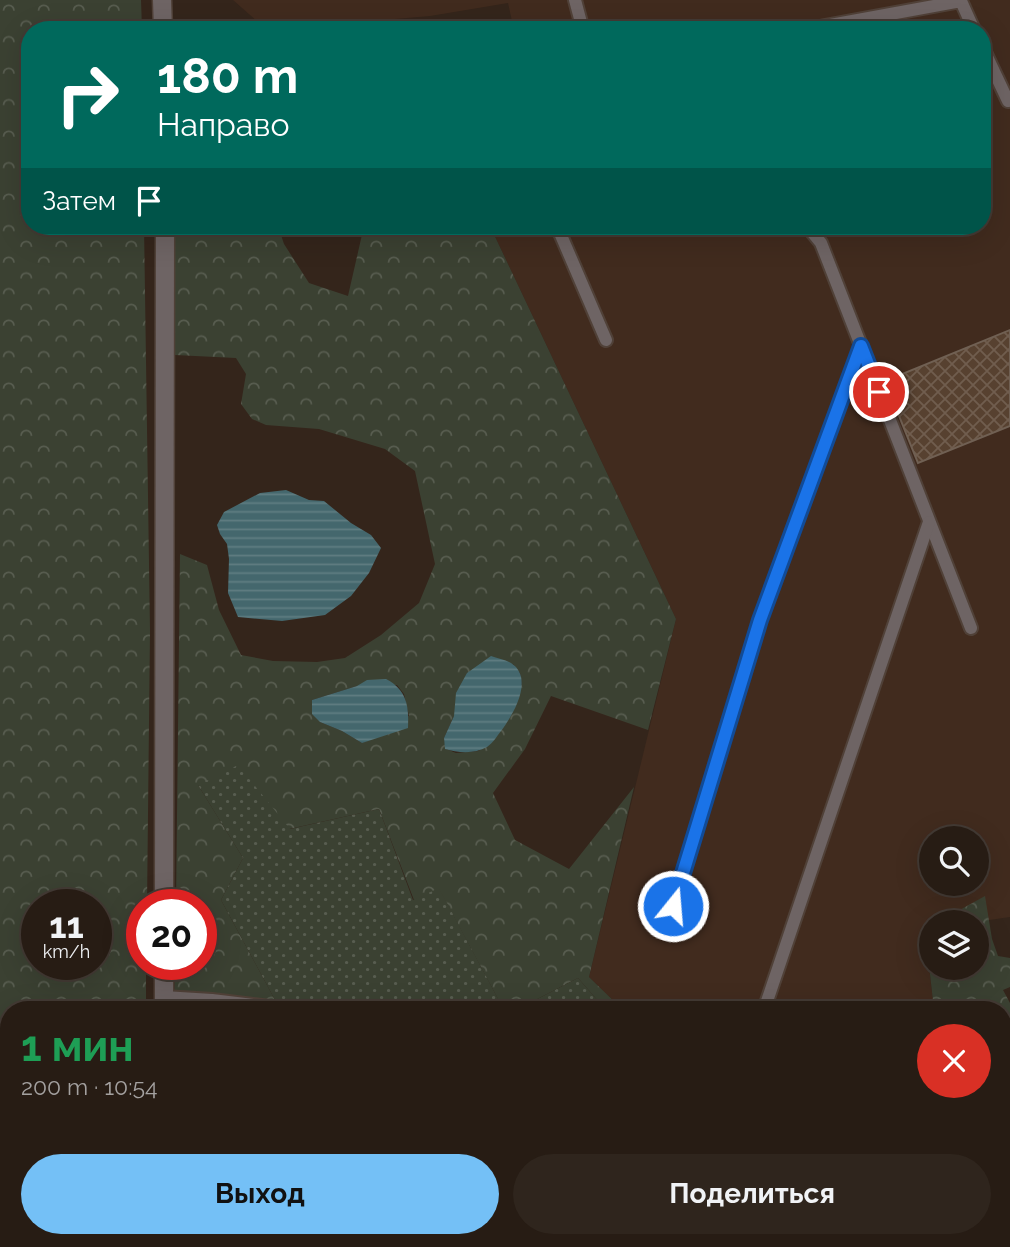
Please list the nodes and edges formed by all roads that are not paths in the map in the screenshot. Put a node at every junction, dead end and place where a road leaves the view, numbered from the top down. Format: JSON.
{"nodes":[{"id":1,"x":162,"y":0,"type":"edge"},
{"id":2,"x":575,"y":0,"type":"edge"},
{"id":3,"x":163,"y":21,"type":"edge"},
{"id":4,"x":581,"y":21,"type":"edge"},
{"id":5,"x":852,"y":21,"type":"edge"},
{"id":6,"x":970,"y":21,"type":"edge"},
{"id":7,"x":991,"y":65,"type":"edge"},
{"id":8,"x":1008,"y":101,"type":"dead end"},
{"id":9,"x":164,"y":235,"type":"edge"},
{"id":10,"x":561,"y":235,"type":"edge"},
{"id":11,"x":814,"y":235,"type":"edge"},
{"id":12,"x":606,"y":340,"type":"dead end"},
{"id":13,"x":861,"y":346,"type":"junction"},
{"id":14,"x":929,"y":522,"type":"junction"},
{"id":15,"x":971,"y":628,"type":"dead end"},
{"id":16,"x":164,"y":889,"type":"edge"},
{"id":17,"x":673,"y":906,"type":"dead end"},
{"id":18,"x":164,"y":980,"type":"edge"},
{"id":19,"x":164,"y":1001,"type":"edge"},
{"id":20,"x":196,"y":1001,"type":"edge"},
{"id":21,"x":220,"y":1001,"type":"edge"},
{"id":22,"x":767,"y":1001,"type":"edge"}],
"edges":[{"from":1,"to":3,"type":"street"},
{"from":2,"to":4,"type":"lane"},
{"from":5,"to":6,"type":"lane"},
{"from":7,"to":8,"type":"lane"},
{"from":9,"to":16,"type":"street"},
{"from":10,"to":12,"type":"lane"},
{"from":11,"to":13,"type":"lane"},
{"from":13,"to":14,"type":"lane"},
{"from":13,"to":17,"type":"lane"},
{"from":14,"to":15,"type":"lane"},
{"from":14,"to":22,"type":"lane"},
{"from":18,"to":19,"type":"street"},
{"from":20,"to":21,"type":"lane"}]}
